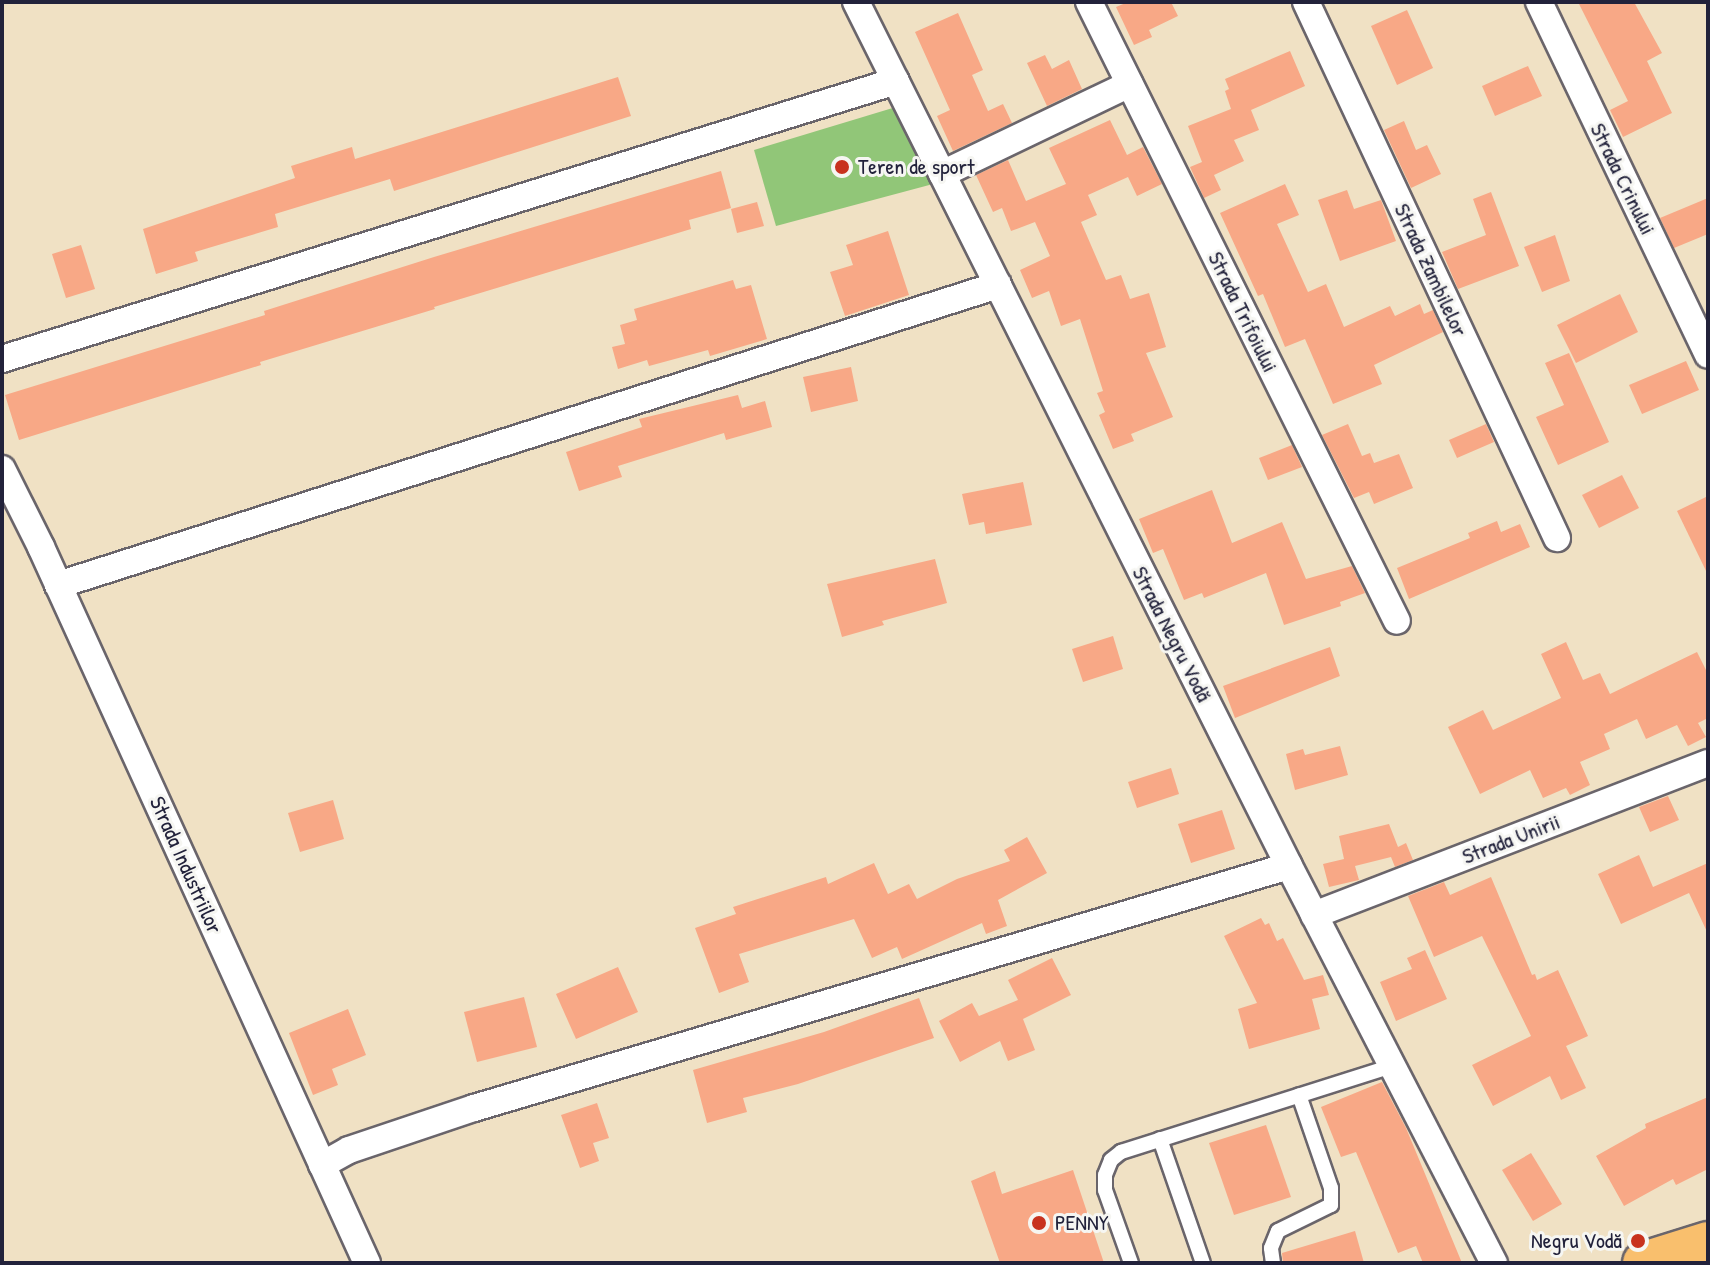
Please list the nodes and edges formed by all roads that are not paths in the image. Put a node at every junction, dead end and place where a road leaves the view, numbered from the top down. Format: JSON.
{"nodes":[{"id":1,"x":856,"y":2,"type":"edge"},
{"id":2,"x":1089,"y":2,"type":"edge"},
{"id":3,"x":1306,"y":2,"type":"edge"},
{"id":4,"x":1539,"y":2,"type":"edge"},
{"id":5,"x":896,"y":81,"type":"junction"},
{"id":6,"x":1130,"y":84,"type":"junction"},
{"id":7,"x":942,"y":174,"type":"junction"},
{"id":8,"x":998,"y":285,"type":"junction"},
{"id":9,"x":1708,"y":355,"type":"edge"},
{"id":10,"x":2,"y":359,"type":"edge"},
{"id":11,"x":2,"y":469,"type":"edge"},
{"id":12,"x":1557,"y":538,"type":"dead end"},
{"id":13,"x":58,"y":585,"type":"junction"},
{"id":14,"x":1397,"y":621,"type":"dead end"},
{"id":15,"x":1708,"y":763,"type":"edge"},
{"id":16,"x":1289,"y":866,"type":"junction"},
{"id":17,"x":1314,"y":915,"type":"junction"},
{"id":18,"x":1392,"y":1066,"type":"junction"},
{"id":19,"x":1299,"y":1095,"type":"junction"},
{"id":20,"x":1160,"y":1139,"type":"junction"},
{"id":21,"x":322,"y":1165,"type":"junction"},
{"id":22,"x":1708,"y":1243,"type":"edge"},
{"id":23,"x":367,"y":1263,"type":"edge"},
{"id":24,"x":1131,"y":1263,"type":"edge"},
{"id":25,"x":1203,"y":1263,"type":"edge"},
{"id":26,"x":1273,"y":1263,"type":"edge"},
{"id":27,"x":1494,"y":1263,"type":"edge"},
{"id":28,"x":1644,"y":1263,"type":"edge"}],
"edges":[{"from":1,"to":5,"type":"street","name":"Strada Negru Vodă"},
{"from":2,"to":6,"type":"street","name":"Strada Trifoiului"},
{"from":3,"to":12,"type":"street","name":"Strada Zambilelor"},
{"from":4,"to":9,"type":"street","name":"Strada Crinului"},
{"from":5,"to":7,"type":"street","name":"Strada Negru Vodă"},
{"from":5,"to":10,"type":"street"},
{"from":6,"to":7,"type":"street"},
{"from":6,"to":14,"type":"street","name":"Strada Trifoiului"},
{"from":7,"to":8,"type":"street","name":"Strada Negru Vodă"},
{"from":8,"to":13,"type":"street"},
{"from":8,"to":16,"type":"street","name":"Strada Negru Vodă"},
{"from":11,"to":13,"type":"street","name":"Strada Industriilor"},
{"from":13,"to":21,"type":"street","name":"Strada Industriilor"},
{"from":15,"to":17,"type":"street","name":"Strada Unirii"},
{"from":16,"to":17,"type":"street","name":"Strada Negru Vodă"},
{"from":16,"to":21,"type":"street"},
{"from":17,"to":18,"type":"street","name":"Strada Negru Vodă"},
{"from":18,"to":19,"type":"lane"},
{"from":18,"to":27,"type":"street","name":"Strada Negru Vodă"},
{"from":19,"to":20,"type":"lane"},
{"from":19,"to":26,"type":"lane"},
{"from":20,"to":24,"type":"lane"},
{"from":20,"to":25,"type":"lane"},
{"from":21,"to":23,"type":"street","name":"Strada Industriilor"},
{"from":22,"to":28,"type":"main road"}]}
